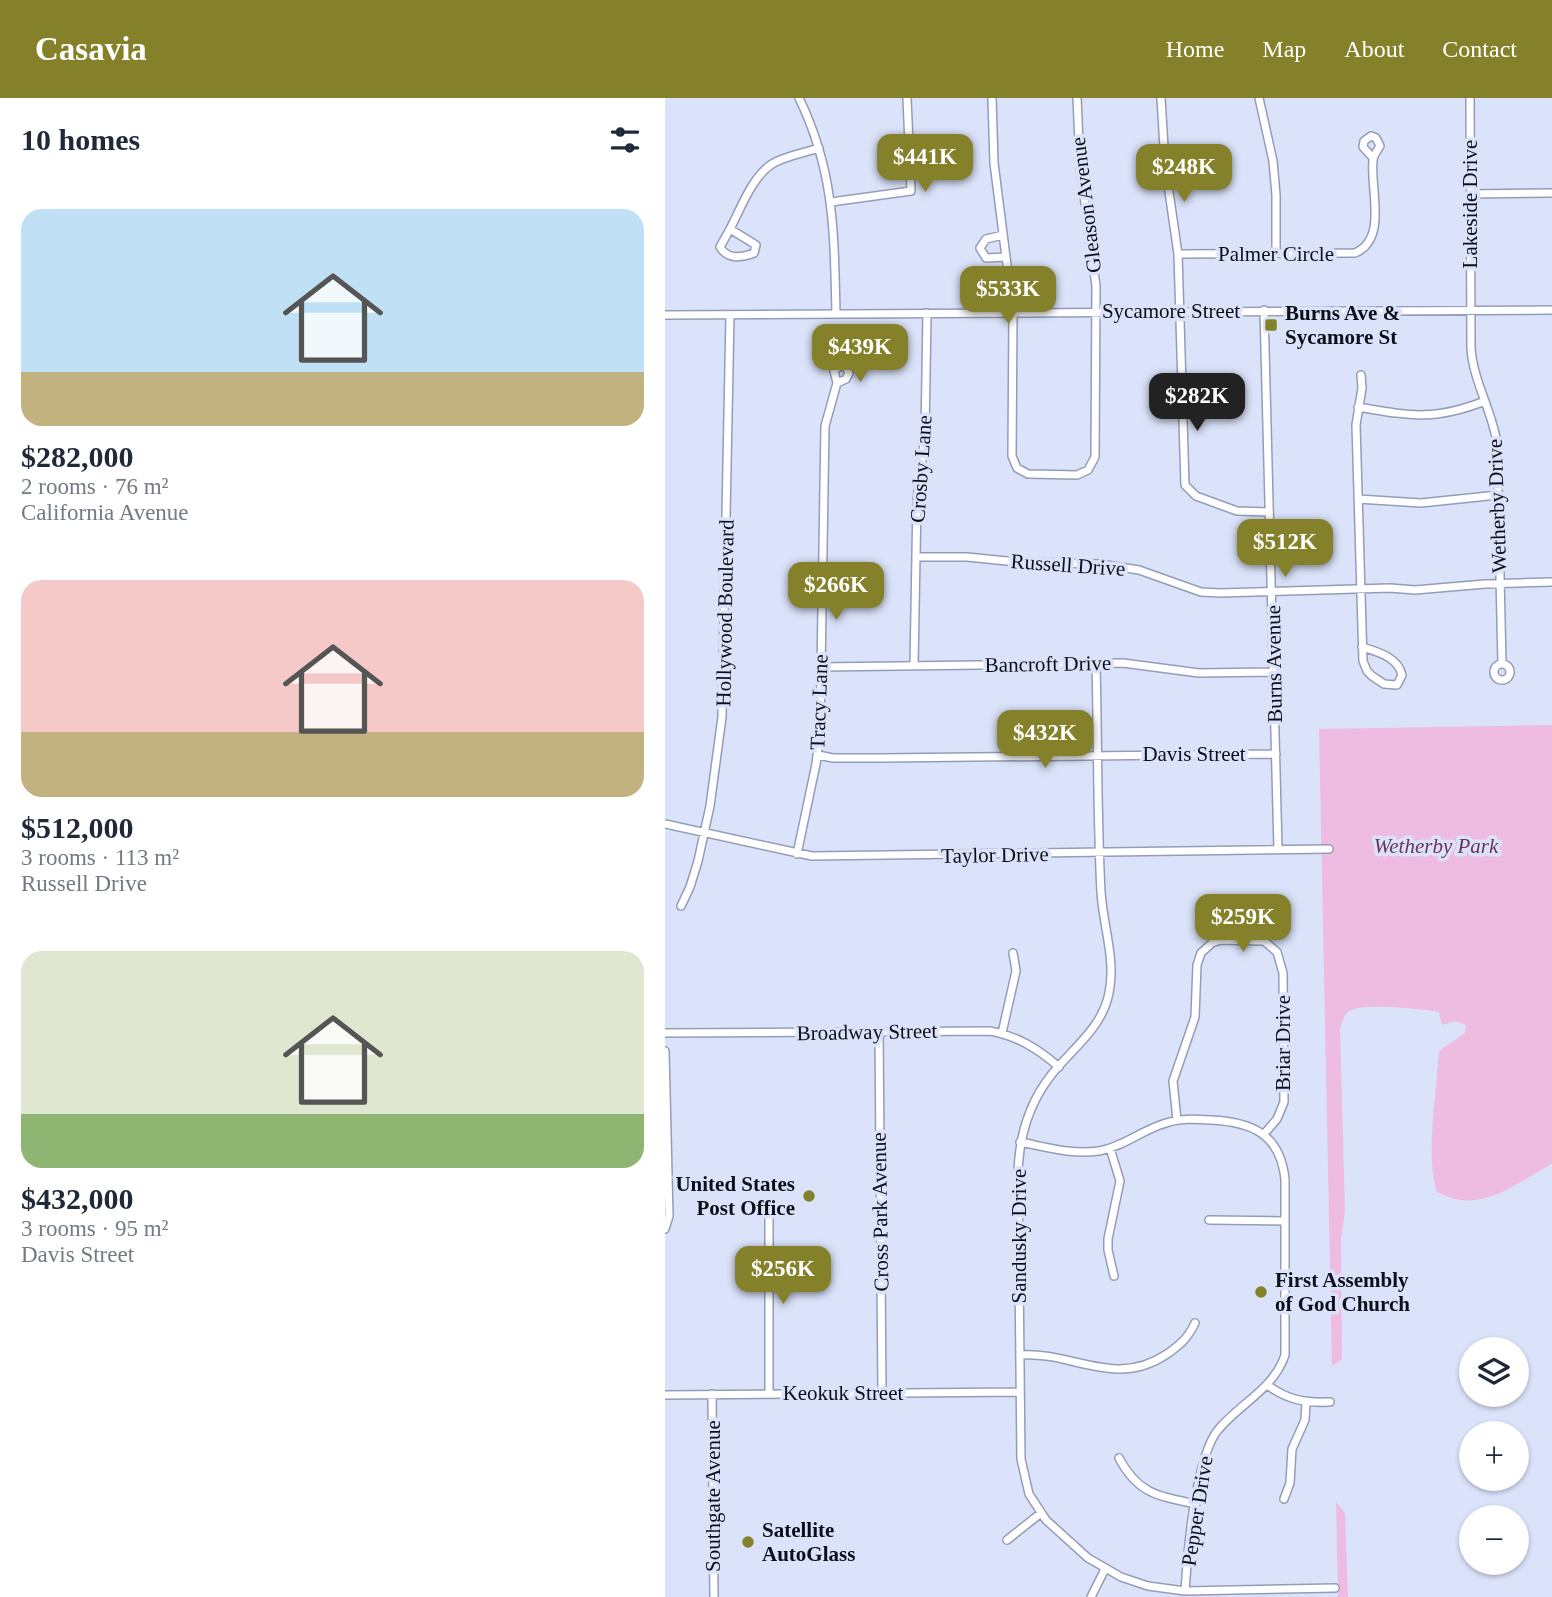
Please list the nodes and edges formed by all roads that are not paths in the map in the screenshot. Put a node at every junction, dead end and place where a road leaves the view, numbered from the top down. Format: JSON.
{"nodes":[{"id":1,"x":799,"y":98,"type":"edge"},
{"id":2,"x":907,"y":98,"type":"edge"},
{"id":3,"x":992,"y":98,"type":"edge"},
{"id":4,"x":1077,"y":98,"type":"edge"},
{"id":5,"x":1161,"y":98,"type":"edge"},
{"id":6,"x":1259,"y":98,"type":"edge"},
{"id":7,"x":1470,"y":98,"type":"edge"},
{"id":8,"x":819,"y":148,"type":"junction"},
{"id":9,"x":1373,"y":158,"type":"dead end"},
{"id":10,"x":1552,"y":193,"type":"edge"},
{"id":11,"x":1470,"y":194,"type":"junction"},
{"id":12,"x":831,"y":202,"type":"junction"},
{"id":13,"x":730,"y":229,"type":"junction"},
{"id":14,"x":1003,"y":235,"type":"junction"},
{"id":15,"x":1178,"y":254,"type":"junction"},
{"id":16,"x":1276,"y":254,"type":"junction"},
{"id":17,"x":1006,"y":257,"type":"junction"},
{"id":18,"x":1264,"y":310,"type":"junction"},
{"id":19,"x":1471,"y":310,"type":"junction"},
{"id":20,"x":1552,"y":310,"type":"edge"},
{"id":21,"x":1180,"y":311,"type":"junction"},
{"id":22,"x":1013,"y":312,"type":"junction"},
{"id":23,"x":1097,"y":312,"type":"junction"},
{"id":24,"x":927,"y":313,"type":"junction"},
{"id":25,"x":836,"y":314,"type":"junction"},
{"id":26,"x":665,"y":315,"type":"edge"},
{"id":27,"x":730,"y":315,"type":"junction"},
{"id":28,"x":1361,"y":375,"type":"dead end"},
{"id":29,"x":837,"y":383,"type":"dead end"},
{"id":30,"x":1485,"y":401,"type":"junction"},
{"id":31,"x":1358,"y":407,"type":"junction"},
{"id":32,"x":1498,"y":495,"type":"junction"},
{"id":33,"x":1358,"y":499,"type":"junction"},
{"id":34,"x":1269,"y":512,"type":"junction"},
{"id":35,"x":916,"y":557,"type":"junction"},
{"id":36,"x":1552,"y":582,"type":"edge"},
{"id":37,"x":1500,"y":583,"type":"junction"},
{"id":38,"x":1360,"y":589,"type":"junction"},
{"id":39,"x":1272,"y":592,"type":"junction"},
{"id":40,"x":1362,"y":647,"type":"junction"},
{"id":41,"x":1096,"y":664,"type":"junction"},
{"id":42,"x":1502,"y":664,"type":"dead end"},
{"id":43,"x":914,"y":666,"type":"junction"},
{"id":44,"x":821,"y":667,"type":"junction"},
{"id":45,"x":1274,"y":671,"type":"junction"},
{"id":46,"x":1276,"y":754,"type":"junction"},
{"id":47,"x":818,"y":755,"type":"junction"},
{"id":48,"x":1098,"y":755,"type":"junction"},
{"id":49,"x":665,"y":824,"type":"edge"},
{"id":50,"x":704,"y":833,"type":"junction"},
{"id":51,"x":1278,"y":849,"type":"junction"},
{"id":52,"x":1329,"y":849,"type":"dead end"},
{"id":53,"x":797,"y":853,"type":"junction"},
{"id":54,"x":1100,"y":853,"type":"junction"},
{"id":55,"x":681,"y":906,"type":"dead end"},
{"id":56,"x":1013,"y":953,"type":"dead end"},
{"id":57,"x":879,"y":1032,"type":"junction"},
{"id":58,"x":665,"y":1033,"type":"edge"},
{"id":59,"x":1002,"y":1033,"type":"junction"},
{"id":60,"x":665,"y":1051,"type":"edge"},
{"id":61,"x":1059,"y":1067,"type":"junction"},
{"id":62,"x":1177,"y":1120,"type":"junction"},
{"id":63,"x":1264,"y":1134,"type":"junction"},
{"id":64,"x":1020,"y":1142,"type":"junction"},
{"id":65,"x":1110,"y":1148,"type":"junction"},
{"id":66,"x":769,"y":1217,"type":"dead end"},
{"id":67,"x":1209,"y":1220,"type":"dead end"},
{"id":68,"x":1285,"y":1221,"type":"junction"},
{"id":69,"x":665,"y":1228,"type":"edge"},
{"id":70,"x":1114,"y":1276,"type":"dead end"},
{"id":71,"x":1195,"y":1323,"type":"dead end"},
{"id":72,"x":1020,"y":1355,"type":"junction"},
{"id":73,"x":1267,"y":1385,"type":"junction"},
{"id":74,"x":1020,"y":1392,"type":"junction"},
{"id":75,"x":882,"y":1393,"type":"junction"},
{"id":76,"x":712,"y":1394,"type":"junction"},
{"id":77,"x":769,"y":1394,"type":"junction"},
{"id":78,"x":665,"y":1395,"type":"edge"},
{"id":79,"x":1306,"y":1402,"type":"junction"},
{"id":80,"x":1330,"y":1402,"type":"dead end"},
{"id":81,"x":1119,"y":1458,"type":"dead end"},
{"id":82,"x":1284,"y":1499,"type":"dead end"},
{"id":83,"x":1196,"y":1504,"type":"junction"},
{"id":84,"x":1041,"y":1513,"type":"junction"},
{"id":85,"x":1007,"y":1540,"type":"dead end"},
{"id":86,"x":1105,"y":1569,"type":"junction"},
{"id":87,"x":1335,"y":1588,"type":"dead end"},
{"id":88,"x":1185,"y":1591,"type":"junction"},
{"id":89,"x":1225,"y":1594,"type":"edge"},
{"id":90,"x":714,"y":1597,"type":"edge"},
{"id":91,"x":1091,"y":1597,"type":"edge"}],
"edges":[{"from":1,"to":8,"type":"street"},
{"from":2,"to":12,"type":"street"},
{"from":3,"to":14,"type":"street"},
{"from":4,"to":23,"type":"street","name":"Gleason Avenue"},
{"from":5,"to":15,"type":"street"},
{"from":6,"to":16,"type":"street"},
{"from":7,"to":11,"type":"street","name":"Lakeside Drive"},
{"from":8,"to":12,"type":"street"},
{"from":8,"to":13,"type":"street"},
{"from":9,"to":16,"type":"street","name":"Palmer Circle"},
{"from":10,"to":11,"type":"street"},
{"from":11,"to":19,"type":"street","name":"Lakeside Drive"},
{"from":12,"to":25,"type":"street"},
{"from":13,"to":13,"type":"street"},
{"from":14,"to":17,"type":"street"},
{"from":14,"to":17,"type":"street"},
{"from":15,"to":16,"type":"street","name":"Palmer Circle"},
{"from":15,"to":21,"type":"street"},
{"from":17,"to":22,"type":"street"},
{"from":18,"to":19,"type":"street","name":"Sycamore Street"},
{"from":18,"to":21,"type":"street","name":"Sycamore Street"},
{"from":18,"to":34,"type":"street","name":"Burns Avenue"},
{"from":19,"to":20,"type":"street","name":"Sycamore Street"},
{"from":19,"to":30,"type":"street","name":"Wetherby Drive"},
{"from":21,"to":23,"type":"street","name":"Sycamore Street"},
{"from":21,"to":34,"type":"street"},
{"from":22,"to":23,"type":"street","name":"Sycamore Street"},
{"from":22,"to":23,"type":"street","name":"Gleason Avenue"},
{"from":22,"to":24,"type":"street","name":"Sycamore Street"},
{"from":24,"to":25,"type":"street","name":"Sycamore Street"},
{"from":24,"to":35,"type":"street","name":"Crosby Lane"},
{"from":25,"to":27,"type":"street","name":"Sycamore Street"},
{"from":26,"to":27,"type":"street","name":"Sycamore Street"},
{"from":27,"to":50,"type":"street","name":"Hollywood Boulevard"},
{"from":28,"to":31,"type":"street"},
{"from":29,"to":44,"type":"street","name":"Tracy Lane"},
{"from":30,"to":31,"type":"street"},
{"from":30,"to":32,"type":"street","name":"Wetherby Drive"},
{"from":31,"to":33,"type":"street"},
{"from":32,"to":33,"type":"street"},
{"from":32,"to":37,"type":"street","name":"Wetherby Drive"},
{"from":33,"to":38,"type":"street"},
{"from":34,"to":39,"type":"street","name":"Burns Avenue"},
{"from":35,"to":39,"type":"street","name":"Russell Drive"},
{"from":35,"to":43,"type":"street","name":"Crosby Lane"},
{"from":36,"to":37,"type":"street","name":"Russell Drive"},
{"from":37,"to":38,"type":"street","name":"Russell Drive"},
{"from":37,"to":42,"type":"street","name":"Wetherby Drive"},
{"from":38,"to":39,"type":"street","name":"Russell Drive"},
{"from":38,"to":40,"type":"street"},
{"from":39,"to":45,"type":"street","name":"Burns Avenue"},
{"from":40,"to":40,"type":"street"},
{"from":41,"to":43,"type":"street","name":"Bancroft Drive"},
{"from":41,"to":45,"type":"street","name":"Bancroft Drive"},
{"from":41,"to":48,"type":"street","name":"Sandusky Drive"},
{"from":43,"to":44,"type":"street","name":"Bancroft Drive"},
{"from":44,"to":47,"type":"street","name":"Tracy Lane"},
{"from":45,"to":46,"type":"street","name":"Burns Avenue"},
{"from":46,"to":48,"type":"street","name":"Davis Street"},
{"from":46,"to":51,"type":"street","name":"Burns Avenue"},
{"from":47,"to":48,"type":"street","name":"Davis Street"},
{"from":47,"to":53,"type":"street","name":"Tracy Lane"},
{"from":48,"to":54,"type":"street","name":"Sandusky Drive"},
{"from":49,"to":50,"type":"street","name":"Taylor Drive"},
{"from":50,"to":53,"type":"street","name":"Taylor Drive"},
{"from":50,"to":55,"type":"street","name":"Hollywood Boulevard"},
{"from":51,"to":52,"type":"street","name":"Taylor Drive"},
{"from":51,"to":54,"type":"street","name":"Taylor Drive"},
{"from":53,"to":54,"type":"street","name":"Taylor Drive"},
{"from":54,"to":61,"type":"street","name":"Sandusky Drive"},
{"from":56,"to":59,"type":"street"},
{"from":57,"to":58,"type":"street","name":"Broadway Street"},
{"from":57,"to":59,"type":"street","name":"Broadway Street"},
{"from":57,"to":75,"type":"street","name":"Cross Park Avenue"},
{"from":59,"to":61,"type":"street","name":"Broadway Street"},
{"from":60,"to":69,"type":"street"},
{"from":61,"to":64,"type":"street","name":"Sandusky Drive"},
{"from":62,"to":63,"type":"street"},
{"from":62,"to":63,"type":"street","name":"Briar Drive"},
{"from":62,"to":65,"type":"street"},
{"from":63,"to":68,"type":"street","name":"Pepper Drive"},
{"from":64,"to":65,"type":"street"},
{"from":64,"to":72,"type":"street","name":"Sandusky Drive"},
{"from":65,"to":70,"type":"street"},
{"from":66,"to":77,"type":"street"},
{"from":67,"to":68,"type":"street"},
{"from":68,"to":73,"type":"street","name":"Pepper Drive"},
{"from":71,"to":72,"type":"street"},
{"from":72,"to":74,"type":"street","name":"Sandusky Drive"},
{"from":73,"to":79,"type":"street"},
{"from":73,"to":83,"type":"street","name":"Pepper Drive"},
{"from":74,"to":75,"type":"street","name":"Keokuk Street"},
{"from":74,"to":84,"type":"street","name":"Sandusky Drive"},
{"from":75,"to":77,"type":"street","name":"Keokuk Street"},
{"from":76,"to":77,"type":"street","name":"Keokuk Street"},
{"from":76,"to":78,"type":"street","name":"Keokuk Street"},
{"from":76,"to":90,"type":"street","name":"Southgate Avenue"},
{"from":79,"to":80,"type":"street"},
{"from":79,"to":82,"type":"street"},
{"from":81,"to":83,"type":"street"},
{"from":83,"to":88,"type":"street","name":"Pepper Drive"},
{"from":84,"to":85,"type":"street"},
{"from":84,"to":86,"type":"street","name":"Sandusky Drive"},
{"from":86,"to":88,"type":"street","name":"Sandusky Drive"},
{"from":86,"to":91,"type":"street"},
{"from":87,"to":89,"type":"street","name":"Sandusky Drive"},
{"from":88,"to":89,"type":"street","name":"Sandusky Drive"}]}
